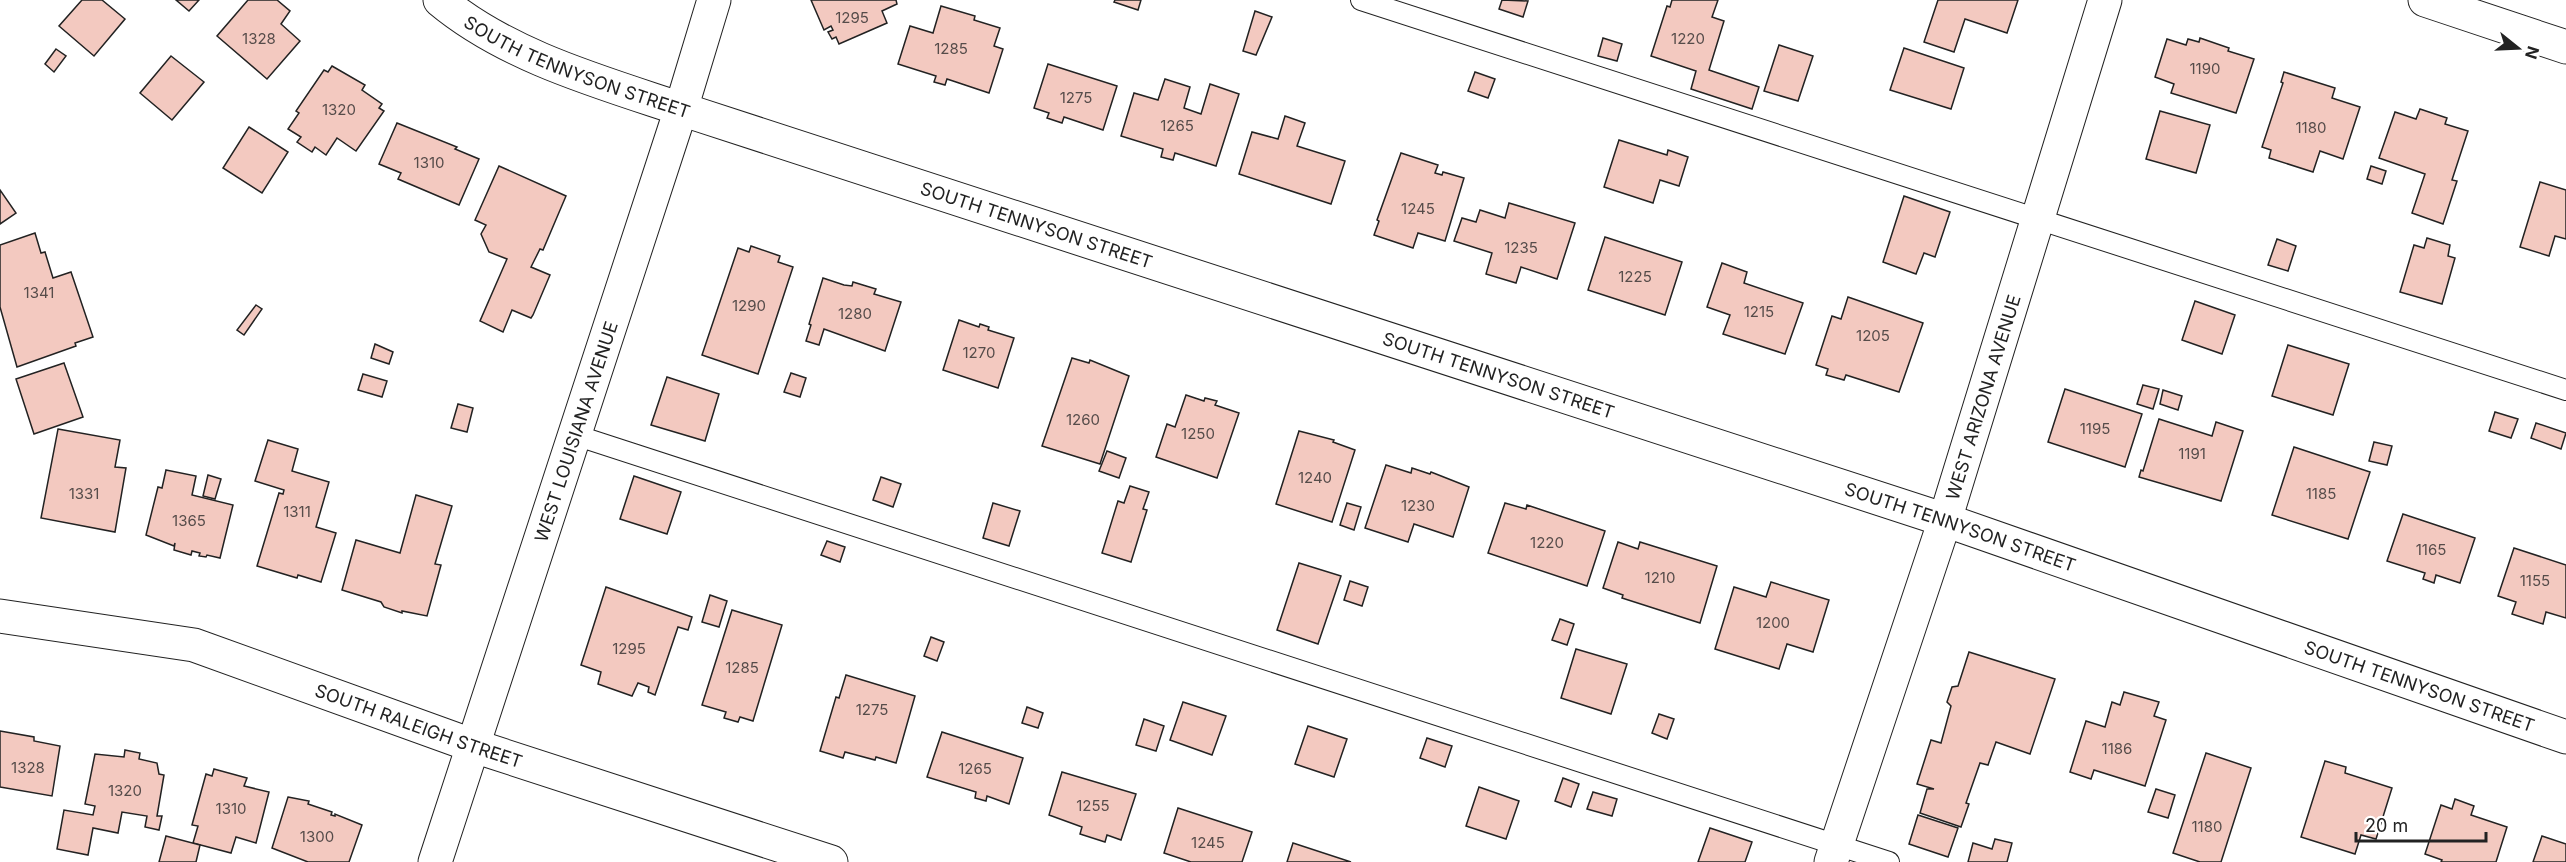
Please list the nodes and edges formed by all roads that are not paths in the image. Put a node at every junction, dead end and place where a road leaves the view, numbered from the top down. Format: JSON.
{"nodes":[{"id":1,"x":440,"y":0,"type":"edge"},
{"id":2,"x":714,"y":0,"type":"edge"},
{"id":3,"x":1361,"y":0,"type":"edge"},
{"id":4,"x":2105,"y":0,"type":"edge"},
{"id":5,"x":2425,"y":0,"type":"edge"},
{"id":6,"x":2566,"y":47,"type":"edge"},
{"id":7,"x":681,"y":109,"type":"junction"},
{"id":8,"x":2038,"y":218,"type":"junction"},
{"id":9,"x":2566,"y":390,"type":"edge"},
{"id":10,"x":575,"y":435,"type":"junction"},
{"id":11,"x":1945,"y":520,"type":"junction"},
{"id":12,"x":0,"y":616,"type":"edge"},
{"id":13,"x":2566,"y":737,"type":"edge"},
{"id":14,"x":474,"y":746,"type":"junction"},
{"id":15,"x":1834,"y":854,"type":"edge"},
{"id":16,"x":435,"y":862,"type":"edge"},
{"id":17,"x":831,"y":862,"type":"edge"},
{"id":18,"x":1889,"y":862,"type":"edge"}],
"edges":[{"from":1,"to":7,"type":"street","name":"SOUTH TENNYSON STREET"},
{"from":2,"to":7,"type":"street","name":"WEST LOUISIANA AVENUE"},
{"from":3,"to":8,"type":"lane"},
{"from":4,"to":8,"type":"street","name":"WEST ARIZONA AVENUE"},
{"from":5,"to":6,"type":"street"},
{"from":7,"to":10,"type":"street","name":"WEST LOUISIANA AVENUE"},
{"from":7,"to":11,"type":"street","name":"SOUTH TENNYSON STREET"},
{"from":8,"to":9,"type":"lane"},
{"from":8,"to":11,"type":"street","name":"WEST ARIZONA AVENUE"},
{"from":10,"to":14,"type":"street","name":"WEST LOUISIANA AVENUE"},
{"from":10,"to":15,"type":"lane"},
{"from":11,"to":13,"type":"street","name":"SOUTH TENNYSON STREET"},
{"from":11,"to":15,"type":"street","name":"WEST ARIZONA AVENUE"},
{"from":12,"to":14,"type":"street","name":"SOUTH RALEIGH STREET"},
{"from":14,"to":16,"type":"street","name":"WEST LOUISIANA AVENUE"},
{"from":14,"to":17,"type":"street","name":"SOUTH RALEIGH STREET"},
{"from":15,"to":18,"type":"lane"}]}
